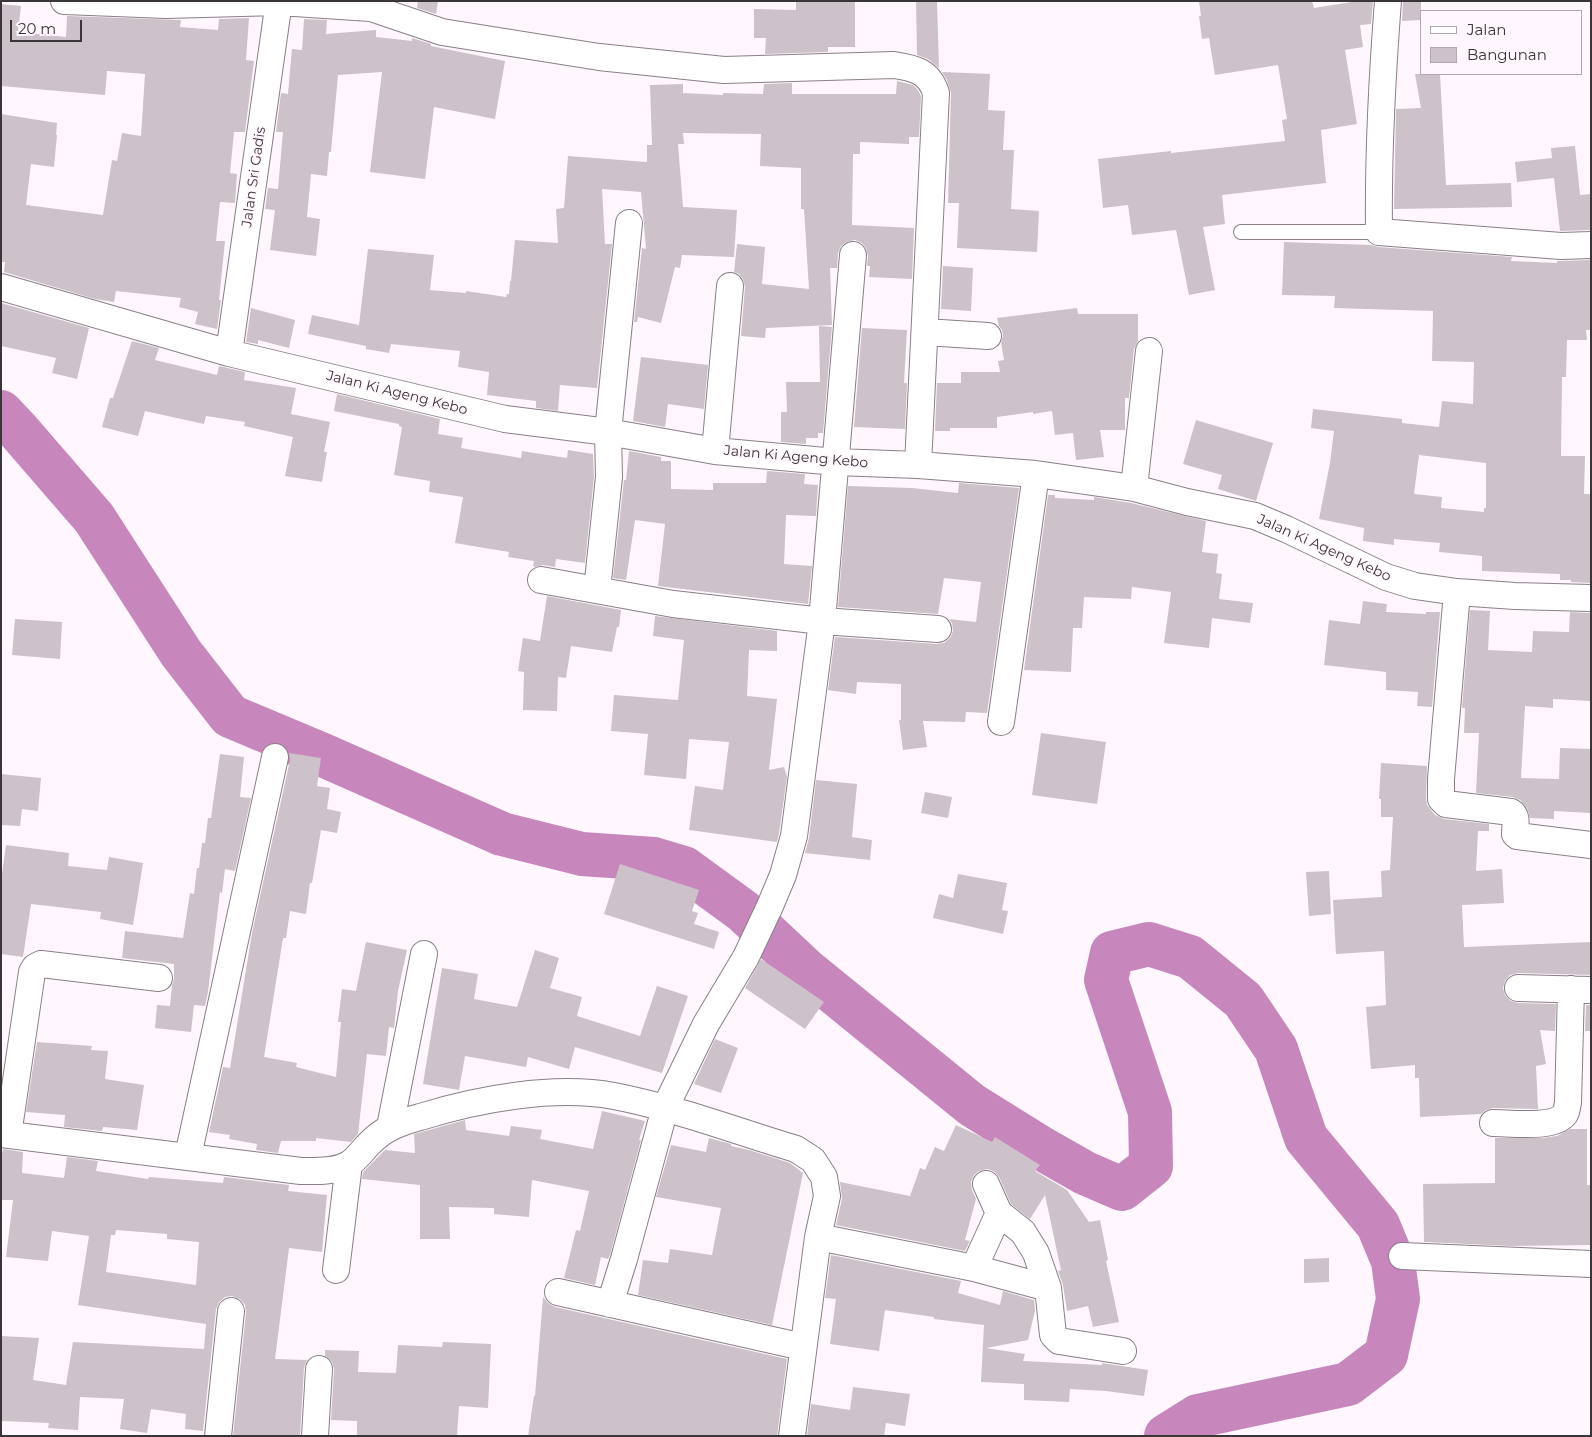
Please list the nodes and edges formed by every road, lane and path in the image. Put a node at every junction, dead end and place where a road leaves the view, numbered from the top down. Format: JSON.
{"nodes":[{"id":1,"x":64,"y":1,"type":"edge"},
{"id":2,"x":1388,"y":1,"type":"edge"},
{"id":3,"x":279,"y":2,"type":"edge"},
{"id":4,"x":630,"y":222,"type":"dead end"},
{"id":5,"x":1241,"y":232,"type":"dead end"},
{"id":6,"x":1379,"y":232,"type":"junction"},
{"id":7,"x":1591,"y":245,"type":"edge"},
{"id":8,"x":853,"y":255,"type":"dead end"},
{"id":9,"x":730,"y":286,"type":"dead end"},
{"id":10,"x":1,"y":287,"type":"edge"},
{"id":11,"x":925,"y":332,"type":"junction"},
{"id":12,"x":988,"y":336,"type":"dead end"},
{"id":13,"x":229,"y":352,"type":"junction"},
{"id":14,"x":1149,"y":352,"type":"dead end"},
{"id":15,"x":608,"y":432,"type":"junction"},
{"id":16,"x":715,"y":451,"type":"junction"},
{"id":17,"x":836,"y":462,"type":"junction"},
{"id":18,"x":918,"y":465,"type":"junction"},
{"id":19,"x":1036,"y":474,"type":"junction"},
{"id":20,"x":1134,"y":488,"type":"junction"},
{"id":21,"x":541,"y":580,"type":"dead end"},
{"id":22,"x":597,"y":590,"type":"junction"},
{"id":23,"x":1457,"y":592,"type":"junction"},
{"id":24,"x":1591,"y":598,"type":"edge"},
{"id":25,"x":822,"y":620,"type":"junction"},
{"id":26,"x":938,"y":629,"type":"dead end"},
{"id":27,"x":1001,"y":722,"type":"dead end"},
{"id":28,"x":275,"y":757,"type":"dead end"},
{"id":29,"x":1591,"y":845,"type":"edge"},
{"id":30,"x":424,"y":954,"type":"dead end"},
{"id":31,"x":159,"y":978,"type":"dead end"},
{"id":32,"x":1518,"y":988,"type":"dead end"},
{"id":33,"x":1581,"y":989,"type":"edge"},
{"id":34,"x":665,"y":1108,"type":"junction"},
{"id":35,"x":1493,"y":1123,"type":"dead end"},
{"id":36,"x":390,"y":1127,"type":"junction"},
{"id":37,"x":4,"y":1135,"type":"edge"},
{"id":38,"x":188,"y":1156,"type":"junction"},
{"id":39,"x":349,"y":1164,"type":"junction"},
{"id":40,"x":986,"y":1184,"type":"dead end"},
{"id":41,"x":1000,"y":1213,"type":"junction"},
{"id":42,"x":818,"y":1237,"type":"junction"},
{"id":43,"x":1402,"y":1256,"type":"dead end"},
{"id":44,"x":1591,"y":1264,"type":"edge"},
{"id":45,"x":974,"y":1268,"type":"junction"},
{"id":46,"x":336,"y":1270,"type":"dead end"},
{"id":47,"x":1048,"y":1288,"type":"junction"},
{"id":48,"x":558,"y":1292,"type":"dead end"},
{"id":49,"x":610,"y":1304,"type":"junction"},
{"id":50,"x":231,"y":1311,"type":"dead end"},
{"id":51,"x":803,"y":1348,"type":"junction"},
{"id":52,"x":1123,"y":1351,"type":"dead end"},
{"id":53,"x":320,"y":1369,"type":"dead end"},
{"id":54,"x":218,"y":1436,"type":"edge"},
{"id":55,"x":316,"y":1436,"type":"edge"},
{"id":56,"x":792,"y":1436,"type":"edge"}],
"edges":[{"from":1,"to":3,"type":"street"},
{"from":2,"to":6,"type":"street"},
{"from":3,"to":11,"type":"street"},
{"from":3,"to":13,"type":"street","name":"Jalan Sri Gadis"},
{"from":4,"to":15,"type":"street"},
{"from":5,"to":6,"type":"lane"},
{"from":6,"to":7,"type":"street"},
{"from":8,"to":17,"type":"street"},
{"from":9,"to":16,"type":"street"},
{"from":10,"to":13,"type":"street","name":"Jalan Ki Ageng Kebo"},
{"from":11,"to":12,"type":"street"},
{"from":11,"to":18,"type":"street"},
{"from":13,"to":15,"type":"street","name":"Jalan Ki Ageng Kebo"},
{"from":14,"to":20,"type":"street"},
{"from":15,"to":16,"type":"street","name":"Jalan Ki Ageng Kebo"},
{"from":15,"to":22,"type":"street"},
{"from":16,"to":17,"type":"street","name":"Jalan Ki Ageng Kebo"},
{"from":17,"to":18,"type":"street","name":"Jalan Ki Ageng Kebo"},
{"from":17,"to":25,"type":"street"},
{"from":18,"to":19,"type":"street","name":"Jalan Ki Ageng Kebo"},
{"from":19,"to":20,"type":"street","name":"Jalan Ki Ageng Kebo"},
{"from":19,"to":27,"type":"street"},
{"from":20,"to":23,"type":"street","name":"Jalan Ki Ageng Kebo"},
{"from":21,"to":22,"type":"street"},
{"from":22,"to":25,"type":"street"},
{"from":23,"to":24,"type":"street","name":"Jalan Ki Ageng Kebo"},
{"from":23,"to":29,"type":"street"},
{"from":25,"to":26,"type":"street"},
{"from":25,"to":34,"type":"street"},
{"from":28,"to":38,"type":"street"},
{"from":30,"to":36,"type":"street"},
{"from":31,"to":37,"type":"street"},
{"from":32,"to":33,"type":"street"},
{"from":33,"to":35,"type":"street"},
{"from":34,"to":36,"type":"street"},
{"from":34,"to":42,"type":"street"},
{"from":34,"to":49,"type":"street"},
{"from":36,"to":39,"type":"street"},
{"from":37,"to":38,"type":"street"},
{"from":38,"to":39,"type":"street"},
{"from":39,"to":46,"type":"street"},
{"from":40,"to":41,"type":"street"},
{"from":41,"to":45,"type":"street"},
{"from":41,"to":47,"type":"street"},
{"from":42,"to":45,"type":"street"},
{"from":42,"to":51,"type":"street"},
{"from":43,"to":44,"type":"street"},
{"from":45,"to":47,"type":"street"},
{"from":47,"to":52,"type":"street"},
{"from":48,"to":49,"type":"street"},
{"from":49,"to":51,"type":"street"},
{"from":50,"to":54,"type":"street"},
{"from":51,"to":56,"type":"street"},
{"from":53,"to":55,"type":"street"}]}
